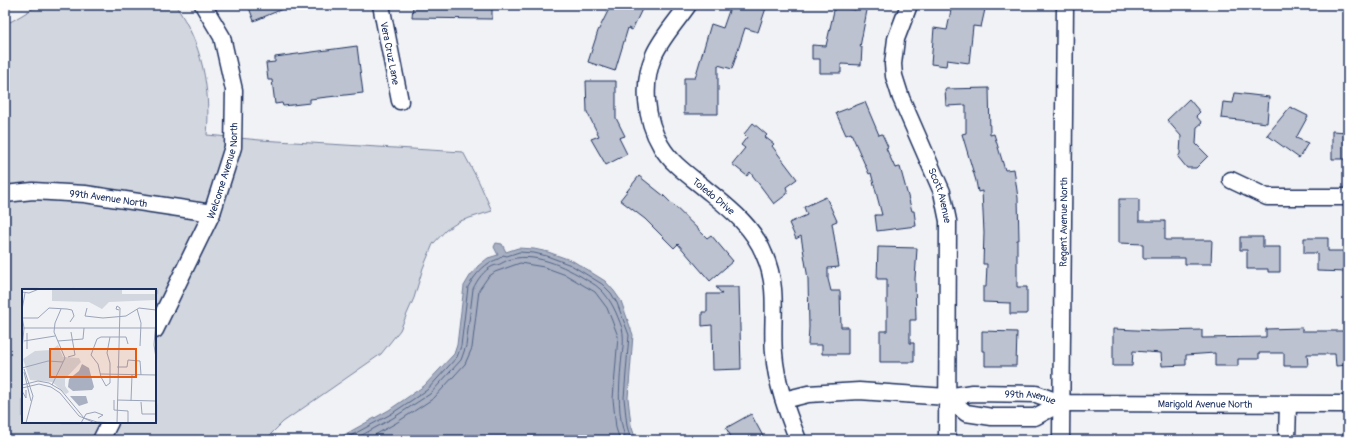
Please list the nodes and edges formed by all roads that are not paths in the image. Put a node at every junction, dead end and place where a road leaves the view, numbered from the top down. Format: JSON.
{"nodes":[{"id":1,"x":203,"y":5,"type":"edge"},
{"id":2,"x":381,"y":5,"type":"edge"},
{"id":3,"x":688,"y":5,"type":"edge"},
{"id":4,"x":910,"y":5,"type":"edge"},
{"id":5,"x":1065,"y":5,"type":"edge"},
{"id":6,"x":400,"y":101,"type":"dead end"},
{"id":7,"x":1231,"y":180,"type":"dead end"},
{"id":8,"x":5,"y":194,"type":"edge"},
{"id":9,"x":1348,"y":197,"type":"edge"},
{"id":10,"x":212,"y":213,"type":"junction"},
{"id":11,"x":156,"y":328,"type":"edge"},
{"id":12,"x":947,"y":396,"type":"junction"},
{"id":13,"x":784,"y":400,"type":"junction"},
{"id":14,"x":1061,"y":403,"type":"junction"},
{"id":15,"x":1288,"y":404,"type":"junction"},
{"id":16,"x":1348,"y":404,"type":"edge"},
{"id":17,"x":110,"y":423,"type":"edge"},
{"id":18,"x":101,"y":440,"type":"edge"},
{"id":19,"x":798,"y":440,"type":"edge"},
{"id":20,"x":947,"y":440,"type":"edge"},
{"id":21,"x":1061,"y":440,"type":"edge"},
{"id":22,"x":1287,"y":440,"type":"edge"}],
"edges":[{"from":1,"to":10,"type":"street","name":"Welcome Avenue North"},
{"from":2,"to":6,"type":"street","name":"Vera Cruz Lane"},
{"from":3,"to":13,"type":"street","name":"Toledo Drive"},
{"from":4,"to":12,"type":"street","name":"Scott Avenue"},
{"from":5,"to":14,"type":"street","name":"Regent Avenue North"},
{"from":7,"to":9,"type":"street"},
{"from":8,"to":10,"type":"street","name":"99th Avenue North"},
{"from":10,"to":11,"type":"street","name":"Welcome Avenue North"},
{"from":12,"to":13,"type":"street","name":"99th Avenue"},
{"from":12,"to":14,"type":"street","name":"99th Avenue"},
{"from":12,"to":14,"type":"street","name":"99th Avenue"},
{"from":12,"to":20,"type":"street","name":"Scott Avenue"},
{"from":13,"to":19,"type":"street","name":"Toledo Drive"},
{"from":14,"to":15,"type":"street","name":"Marigold Avenue North"},
{"from":14,"to":21,"type":"street","name":"Regent Avenue North"},
{"from":15,"to":16,"type":"street","name":"Marigold Avenue North"},
{"from":15,"to":22,"type":"street"},
{"from":17,"to":18,"type":"street"}]}
